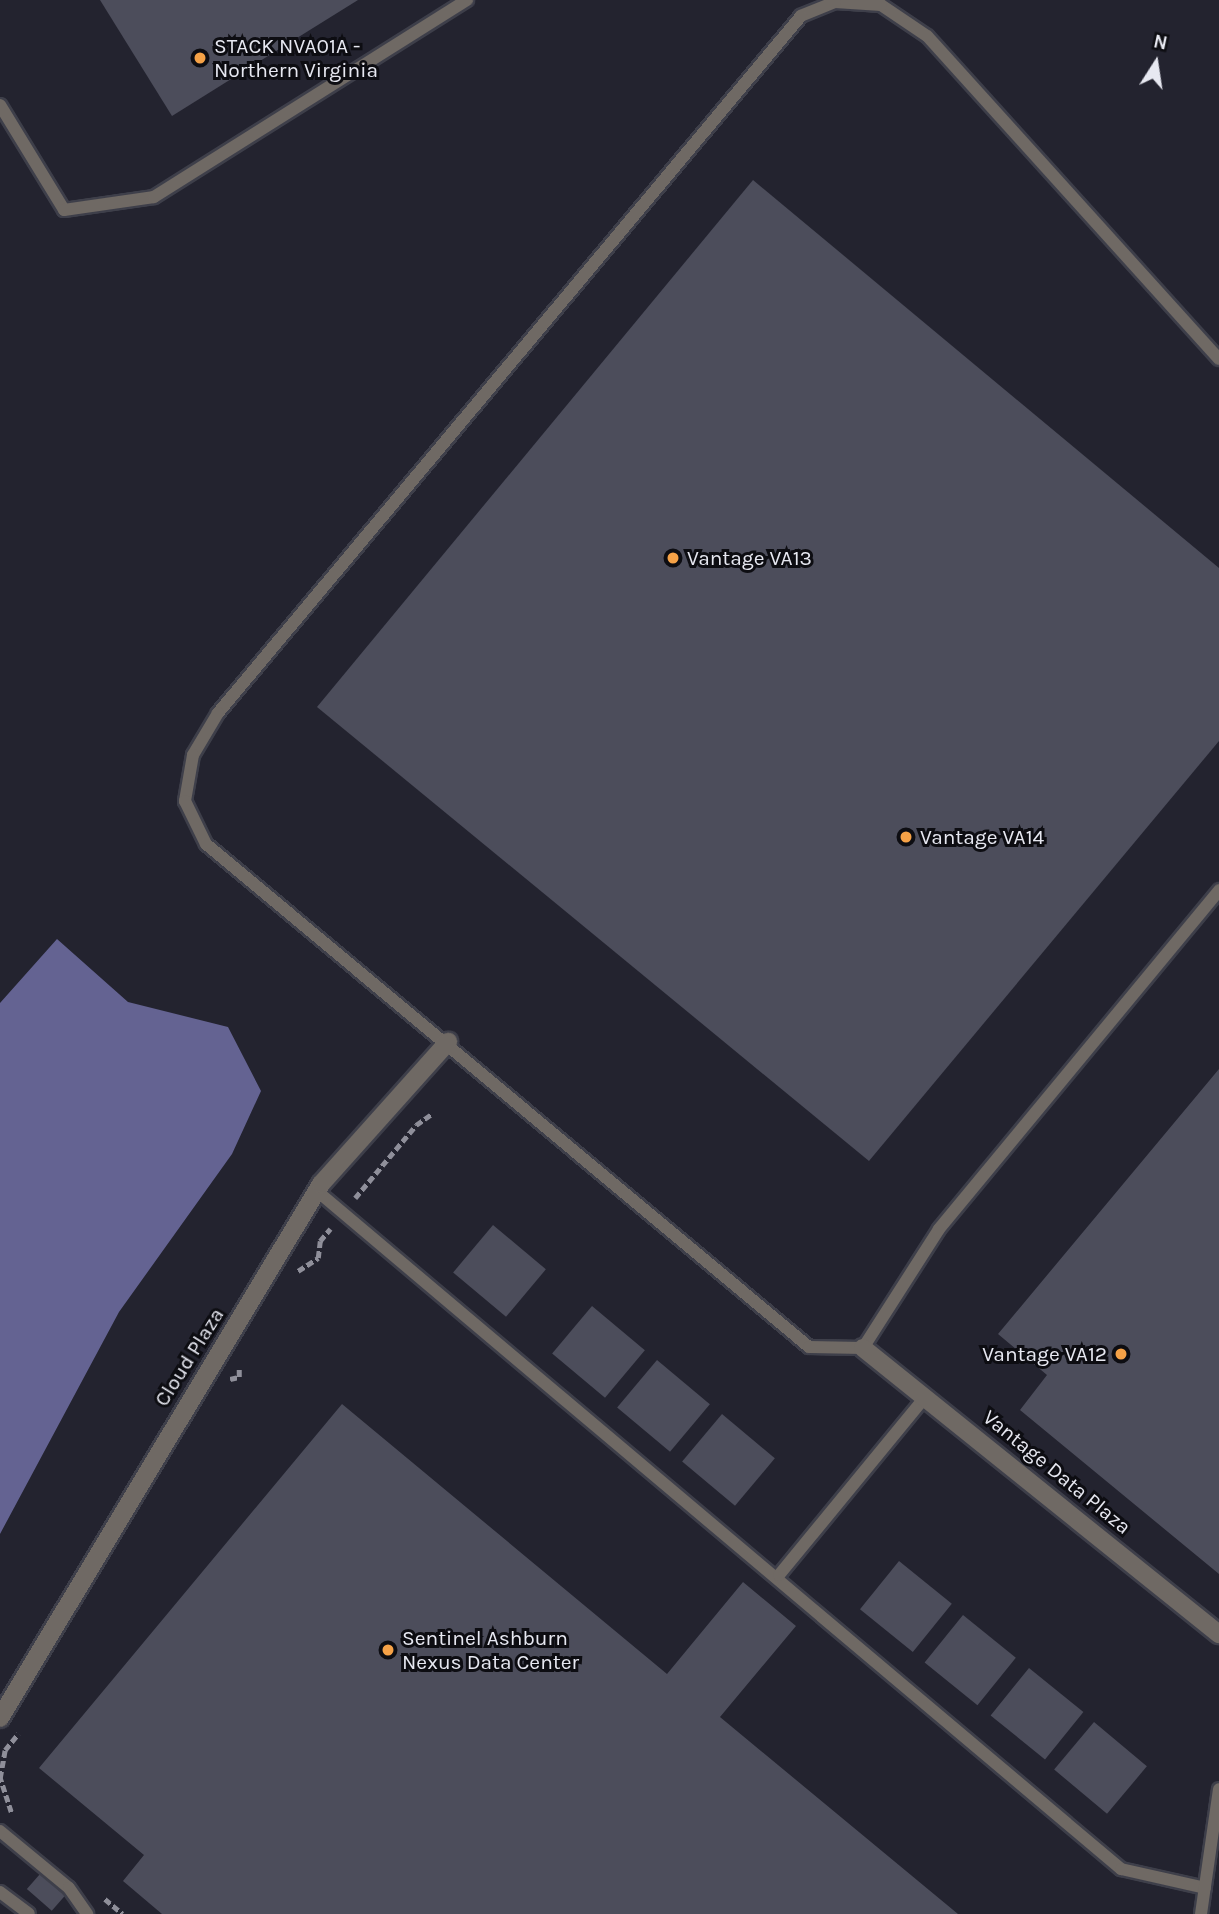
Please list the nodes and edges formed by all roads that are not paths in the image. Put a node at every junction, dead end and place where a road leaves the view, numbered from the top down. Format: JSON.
{"nodes":[{"id":1,"x":467,"y":0,"type":"edge"},
{"id":2,"x":0,"y":104,"type":"edge"},
{"id":3,"x":1219,"y":359,"type":"edge"},
{"id":4,"x":1219,"y":890,"type":"edge"},
{"id":5,"x":448,"y":1042,"type":"junction"},
{"id":6,"x":317,"y":1191,"type":"junction"},
{"id":7,"x":863,"y":1348,"type":"junction"},
{"id":8,"x":925,"y":1397,"type":"junction"},
{"id":9,"x":779,"y":1575,"type":"junction"},
{"id":10,"x":1219,"y":1634,"type":"edge"},
{"id":11,"x":0,"y":1718,"type":"edge"},
{"id":12,"x":1219,"y":1789,"type":"edge"},
{"id":13,"x":0,"y":1831,"type":"edge"},
{"id":14,"x":1205,"y":1888,"type":"junction"},
{"id":15,"x":0,"y":1892,"type":"edge"},
{"id":16,"x":29,"y":1914,"type":"edge"},
{"id":17,"x":87,"y":1914,"type":"edge"},
{"id":18,"x":1201,"y":1914,"type":"edge"}],
"edges":[{"from":1,"to":2,"type":"lane"},
{"from":3,"to":5,"type":"lane"},
{"from":4,"to":7,"type":"lane"},
{"from":5,"to":6,"type":"street","name":"Cloud Plaza"},
{"from":5,"to":7,"type":"lane"},
{"from":6,"to":9,"type":"lane"},
{"from":6,"to":11,"type":"street","name":"Cloud Plaza"},
{"from":7,"to":8,"type":"street","name":"Vantage Data Plaza"},
{"from":8,"to":9,"type":"lane"},
{"from":8,"to":10,"type":"street","name":"Vantage Data Plaza"},
{"from":9,"to":14,"type":"lane"},
{"from":12,"to":14,"type":"lane"},
{"from":13,"to":17,"type":"lane"},
{"from":14,"to":18,"type":"lane"},
{"from":15,"to":16,"type":"lane"}]}
